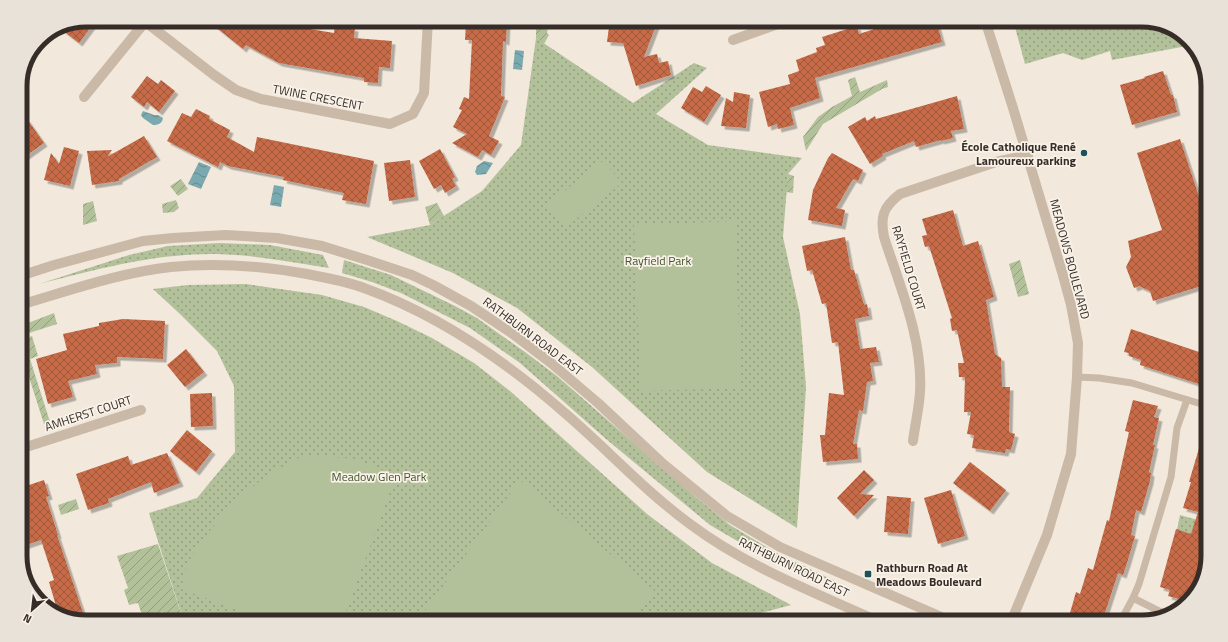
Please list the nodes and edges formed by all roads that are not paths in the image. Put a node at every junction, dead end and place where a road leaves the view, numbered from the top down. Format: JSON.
{"nodes":[{"id":1,"x":139,"y":27,"type":"edge"},
{"id":2,"x":152,"y":27,"type":"edge"},
{"id":3,"x":428,"y":27,"type":"edge"},
{"id":4,"x":769,"y":27,"type":"edge"},
{"id":5,"x":987,"y":27,"type":"edge"},
{"id":6,"x":733,"y":40,"type":"dead end"},
{"id":7,"x":84,"y":96,"type":"dead end"},
{"id":8,"x":1028,"y":155,"type":"junction"},
{"id":9,"x":27,"y":274,"type":"edge"},
{"id":10,"x":27,"y":303,"type":"edge"},
{"id":11,"x":1077,"y":376,"type":"junction"},
{"id":12,"x":1186,"y":400,"type":"junction"},
{"id":13,"x":1201,"y":404,"type":"edge"},
{"id":14,"x":141,"y":410,"type":"dead end"},
{"id":15,"x":913,"y":441,"type":"dead end"},
{"id":16,"x":27,"y":447,"type":"edge"},
{"id":17,"x":1133,"y":598,"type":"junction"},
{"id":18,"x":1162,"y":612,"type":"edge"},
{"id":19,"x":865,"y":615,"type":"edge"},
{"id":20,"x":936,"y":615,"type":"edge"},
{"id":21,"x":1014,"y":615,"type":"edge"},
{"id":22,"x":1124,"y":615,"type":"edge"}],
"edges":[{"from":1,"to":7,"type":"street"},
{"from":2,"to":3,"type":"street","name":"TWINE CRESCENT"},
{"from":4,"to":6,"type":"street"},
{"from":5,"to":8,"type":"street","name":"MEADOWS BOULEVARD"},
{"from":8,"to":11,"type":"street","name":"MEADOWS BOULEVARD"},
{"from":8,"to":15,"type":"street","name":"RAYFIELD COURT"},
{"from":9,"to":20,"type":"street","name":"RATHBURN ROAD EAST"},
{"from":10,"to":19,"type":"street","name":"RATHBURN ROAD EAST"},
{"from":11,"to":12,"type":"lane"},
{"from":11,"to":21,"type":"street","name":"MEADOWS BOULEVARD"},
{"from":12,"to":13,"type":"lane"},
{"from":12,"to":17,"type":"lane"},
{"from":14,"to":16,"type":"street","name":"AMHERST COURT"},
{"from":17,"to":18,"type":"lane"},
{"from":17,"to":22,"type":"lane"}]}
